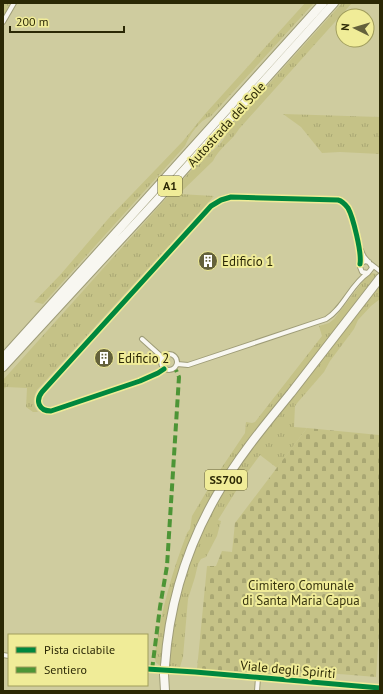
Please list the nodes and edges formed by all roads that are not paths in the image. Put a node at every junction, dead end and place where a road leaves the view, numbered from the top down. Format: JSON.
{"nodes":[{"id":1,"x":14,"y":3,"type":"edge"},
{"id":2,"x":323,"y":3,"type":"edge"},
{"id":3,"x":334,"y":3,"type":"edge"},
{"id":4,"x":3,"y":22,"type":"edge"},
{"id":5,"x":360,"y":249,"type":"junction"},
{"id":6,"x":370,"y":263,"type":"junction"},
{"id":7,"x":360,"y":264,"type":"junction"},
{"id":8,"x":360,"y":269,"type":"junction"},
{"id":9,"x":380,"y":271,"type":"edge"},
{"id":10,"x":369,"y":272,"type":"junction"},
{"id":11,"x":379,"y":280,"type":"edge"},
{"id":12,"x":358,"y":282,"type":"junction"},
{"id":13,"x":142,"y":340,"type":"dead end"},
{"id":14,"x":162,"y":357,"type":"junction"},
{"id":15,"x":3,"y":358,"type":"edge"},
{"id":16,"x":177,"y":364,"type":"junction"},
{"id":17,"x":3,"y":367,"type":"edge"},
{"id":18,"x":164,"y":369,"type":"junction"},
{"id":19,"x":148,"y":669,"type":"edge"},
{"id":20,"x":258,"y":678,"type":"junction"},
{"id":21,"x":380,"y":688,"type":"edge"},
{"id":22,"x":165,"y":691,"type":"edge"},
{"id":23,"x":257,"y":691,"type":"edge"}],
"edges":[{"from":1,"to":4,"type":"street"},
{"from":2,"to":15,"type":"highway","name":"Autostrada del Sole","number":"A1"},
{"from":3,"to":17,"type":"highway","name":"Autostrada del Sole","number":"A1"},
{"from":5,"to":6,"type":"street"},
{"from":5,"to":7,"type":"street"},
{"from":5,"to":18,"type":"street"},
{"from":6,"to":7,"type":"street"},
{"from":6,"to":9,"type":"street"},
{"from":6,"to":10,"type":"street"},
{"from":7,"to":8,"type":"street"},
{"from":8,"to":10,"type":"street"},
{"from":8,"to":12,"type":"street"},
{"from":9,"to":10,"type":"street"},
{"from":10,"to":12,"type":"street"},
{"from":11,"to":22,"type":"highway","number":"SS700"},
{"from":12,"to":16,"type":"street"},
{"from":13,"to":14,"type":"street"},
{"from":14,"to":16,"type":"street"},
{"from":14,"to":18,"type":"street"},
{"from":16,"to":18,"type":"street"},
{"from":19,"to":20,"type":"street","name":"Viale degli Spiriti"},
{"from":20,"to":21,"type":"street","name":"Viale degli Spiriti"},
{"from":20,"to":23,"type":"street"}]}
